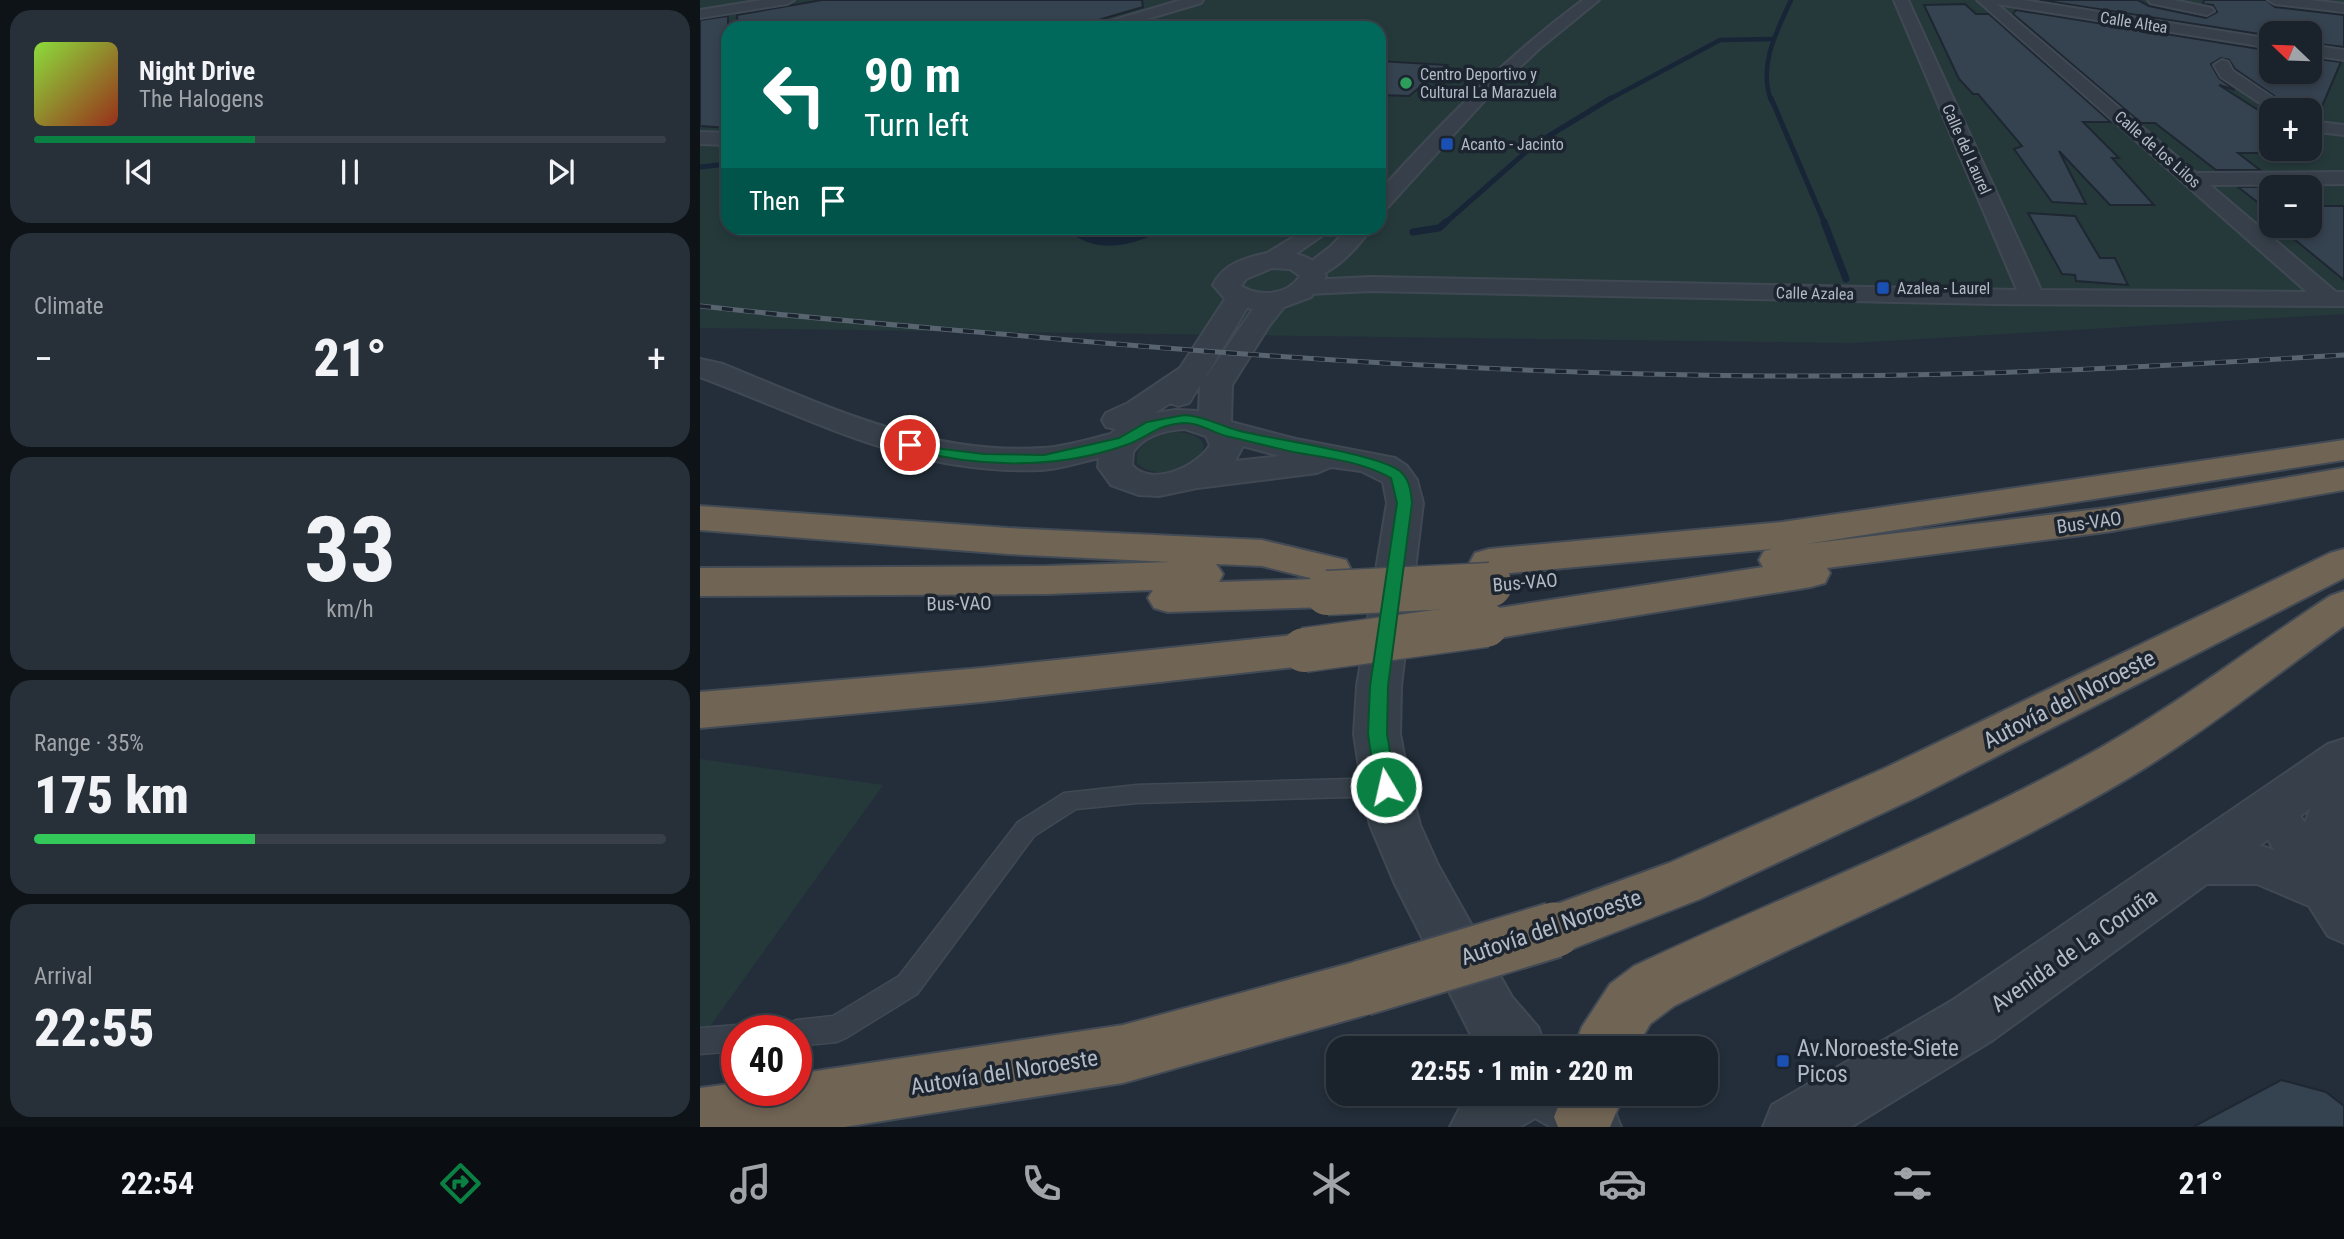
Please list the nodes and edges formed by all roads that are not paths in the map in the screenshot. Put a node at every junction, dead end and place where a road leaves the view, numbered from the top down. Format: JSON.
{"nodes":[{"id":1,"x":787,"y":0,"type":"edge"},
{"id":2,"x":1196,"y":0,"type":"edge"},
{"id":3,"x":1571,"y":0,"type":"edge"},
{"id":4,"x":1592,"y":0,"type":"edge"},
{"id":5,"x":1901,"y":0,"type":"edge"},
{"id":6,"x":1984,"y":0,"type":"edge"},
{"id":7,"x":1997,"y":0,"type":"edge"},
{"id":8,"x":2155,"y":0,"type":"edge"},
{"id":9,"x":2275,"y":0,"type":"edge"},
{"id":10,"x":2206,"y":6,"type":"edge"},
{"id":11,"x":2344,"y":8,"type":"edge"},
{"id":12,"x":700,"y":14,"type":"edge"},
{"id":13,"x":1126,"y":21,"type":"edge"},
{"id":14,"x":2209,"y":34,"type":"junction"},
{"id":15,"x":2259,"y":42,"type":"edge"},
{"id":16,"x":2322,"y":52,"type":"edge"},
{"id":17,"x":2344,"y":55,"type":"edge"},
{"id":18,"x":2222,"y":65,"type":"dead end"},
{"id":19,"x":1486,"y":66,"type":"dead end"},
{"id":20,"x":2264,"y":98,"type":"edge"},
{"id":21,"x":2322,"y":127,"type":"edge"},
{"id":22,"x":2344,"y":130,"type":"edge"},
{"id":23,"x":700,"y":138,"type":"edge"},
{"id":24,"x":721,"y":139,"type":"edge"},
{"id":25,"x":1386,"y":169,"type":"edge"},
{"id":26,"x":1408,"y":171,"type":"junction"},
{"id":27,"x":2344,"y":178,"type":"edge"},
{"id":28,"x":2193,"y":179,"type":"junction"},
{"id":29,"x":1386,"y":197,"type":"edge"},
{"id":30,"x":1311,"y":235,"type":"edge"},
{"id":31,"x":1354,"y":235,"type":"edge"},
{"id":32,"x":1272,"y":260,"type":"junction"},
{"id":33,"x":1310,"y":279,"type":"junction"},
{"id":34,"x":1240,"y":297,"type":"junction"},
{"id":35,"x":2032,"y":297,"type":"junction"},
{"id":36,"x":2337,"y":299,"type":"edge"},
{"id":37,"x":1275,"y":300,"type":"junction"},
{"id":38,"x":700,"y":368,"type":"edge"},
{"id":39,"x":1190,"y":375,"type":"junction"},
{"id":40,"x":700,"y":383,"type":"edge"},
{"id":41,"x":1217,"y":428,"type":"junction"},
{"id":42,"x":860,"y":431,"type":"junction"},
{"id":43,"x":1131,"y":446,"type":"junction"},
{"id":44,"x":2344,"y":450,"type":"edge"},
{"id":45,"x":1340,"y":458,"type":"junction"},
{"id":46,"x":1197,"y":477,"type":"junction"},
{"id":47,"x":2344,"y":479,"type":"edge"},
{"id":48,"x":700,"y":517,"type":"edge"},
{"id":49,"x":2106,"y":520,"type":"junction"},
{"id":50,"x":2344,"y":562,"type":"edge"},
{"id":51,"x":1489,"y":574,"type":"junction"},
{"id":52,"x":1330,"y":581,"type":"junction"},
{"id":53,"x":700,"y":582,"type":"edge"},
{"id":54,"x":700,"y":606,"type":"edge"},
{"id":55,"x":2344,"y":606,"type":"edge"},
{"id":56,"x":700,"y":710,"type":"edge"},
{"id":57,"x":2344,"y":758,"type":"edge"},
{"id":58,"x":2344,"y":766,"type":"edge"},
{"id":59,"x":1386,"y":787,"type":"junction"},
{"id":60,"x":2272,"y":809,"type":"junction"},
{"id":61,"x":2195,"y":864,"type":"junction"},
{"id":62,"x":2334,"y":906,"type":"edge"},
{"id":63,"x":812,"y":1031,"type":"edge"},
{"id":64,"x":1500,"y":1036,"type":"edge"},
{"id":65,"x":1610,"y":1036,"type":"edge"},
{"id":66,"x":721,"y":1039,"type":"edge"},
{"id":67,"x":700,"y":1041,"type":"edge"},
{"id":68,"x":700,"y":1119,"type":"edge"},
{"id":69,"x":1794,"y":1127,"type":"edge"}],
"edges":[{"from":1,"to":12,"type":"street"},
{"from":2,"to":13,"type":"street"},
{"from":3,"to":19,"type":"street"},
{"from":4,"to":26,"type":"street"},
{"from":5,"to":35,"type":"street","name":"Calle del Laurel"},
{"from":6,"to":28,"type":"street","name":"Calle de los Lilos"},
{"from":7,"to":14,"type":"street","name":"Calle Altea"},
{"from":8,"to":10,"type":"street"},
{"from":9,"to":11,"type":"street"},
{"from":10,"to":14,"type":"street"},
{"from":14,"to":15,"type":"street","name":"Calle Altea"},
{"from":16,"to":17,"type":"street"},
{"from":18,"to":20,"type":"street"},
{"from":21,"to":22,"type":"street"},
{"from":23,"to":24,"type":"street"},
{"from":25,"to":26,"type":"street"},
{"from":26,"to":29,"type":"street"},
{"from":27,"to":28,"type":"street"},
{"from":28,"to":36,"type":"street","name":"Calle de los Lilos"},
{"from":30,"to":32,"type":"street"},
{"from":31,"to":33,"type":"street"},
{"from":32,"to":33,"type":"street"},
{"from":32,"to":34,"type":"street"},
{"from":33,"to":35,"type":"street","name":"Calle Azalea"},
{"from":33,"to":37,"type":"street"},
{"from":34,"to":37,"type":"street"},
{"from":34,"to":39,"type":"street"},
{"from":35,"to":36,"type":"street","name":"Calle Azalea"},
{"from":37,"to":41,"type":"street"},
{"from":38,"to":42,"type":"street"},
{"from":39,"to":42,"type":"street"},
{"from":39,"to":43,"type":"street"},
{"from":40,"to":43,"type":"street"},
{"from":41,"to":43,"type":"street"},
{"from":41,"to":45,"type":"street"},
{"from":41,"to":46,"type":"street"},
{"from":42,"to":43,"type":"street"},
{"from":43,"to":46,"type":"street"},
{"from":44,"to":51,"type":"highway"},
{"from":45,"to":46,"type":"street"},
{"from":45,"to":59,"type":"street"},
{"from":47,"to":49,"type":"highway","name":"Bus-VAO"},
{"from":48,"to":52,"type":"highway"},
{"from":49,"to":51,"type":"highway","name":"Bus-VAO"},
{"from":49,"to":56,"type":"highway","bridge":true},
{"from":50,"to":68,"type":"highway","name":"Autovía del Noroeste","bridge":true},
{"from":51,"to":52,"type":"highway","name":"Bus-VAO","bridge":true},
{"from":52,"to":53,"type":"highway"},
{"from":52,"to":54,"type":"highway","name":"Bus-VAO"},
{"from":55,"to":65,"type":"highway"},
{"from":57,"to":60,"type":"street","name":"Avenida de La Coruña"},
{"from":58,"to":62,"type":"street"},
{"from":59,"to":63,"type":"lane"},
{"from":59,"to":64,"type":"street"},
{"from":60,"to":61,"type":"street","name":"Avenida de La Coruña"},
{"from":60,"to":62,"type":"street"},
{"from":61,"to":62,"type":"street"},
{"from":61,"to":69,"type":"street","name":"Avenida de La Coruña"},
{"from":66,"to":67,"type":"lane"}]}
